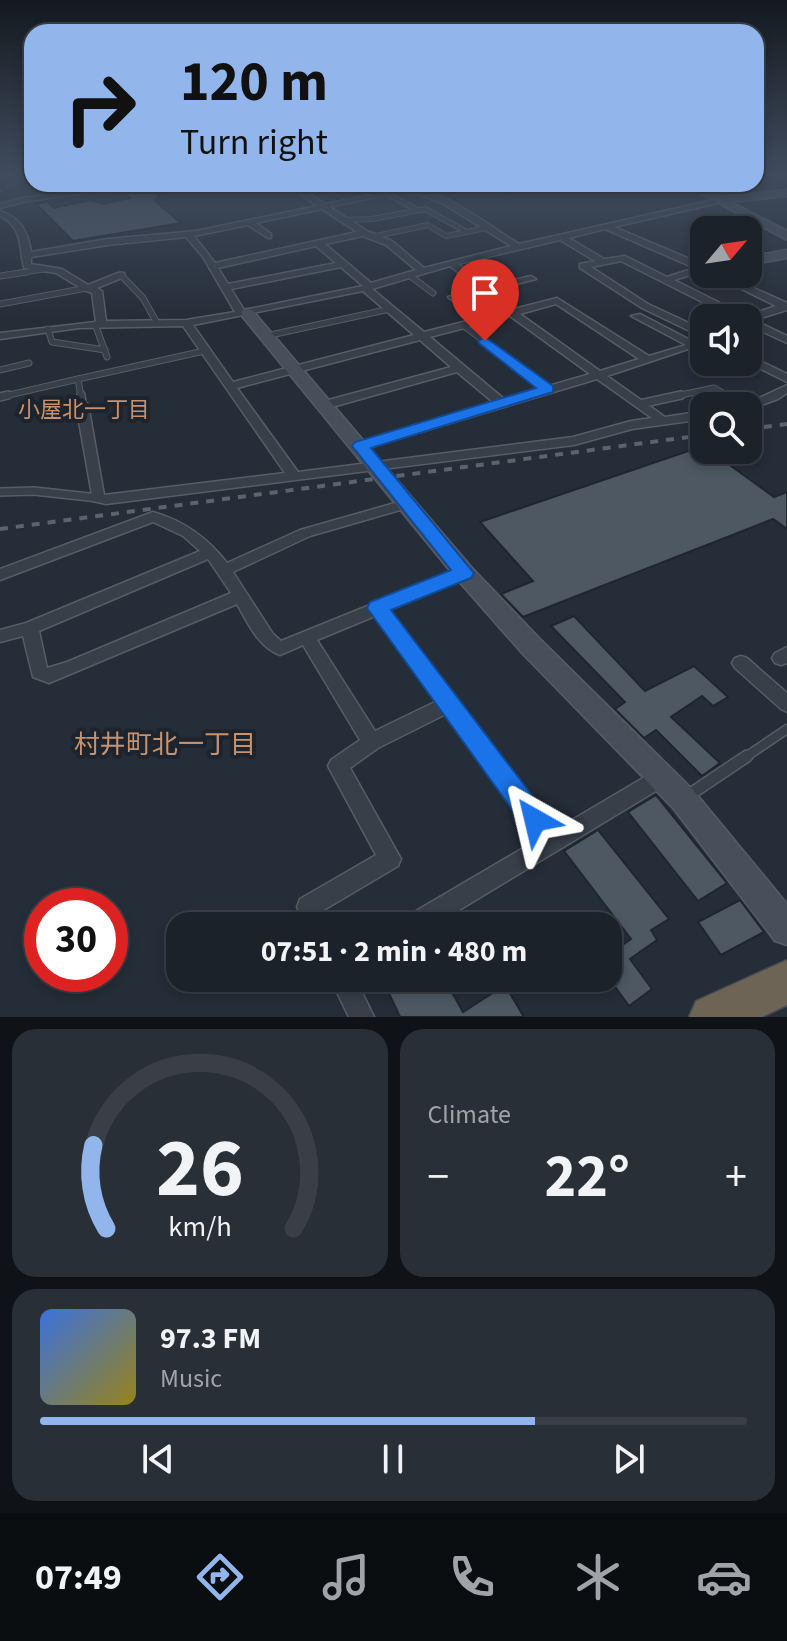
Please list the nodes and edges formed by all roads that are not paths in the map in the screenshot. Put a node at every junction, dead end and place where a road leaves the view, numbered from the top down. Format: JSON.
{"nodes":[{"id":1,"x":17,"y":224,"type":"edge"},
{"id":2,"x":231,"y":224,"type":"edge"},
{"id":3,"x":253,"y":224,"type":"edge"},
{"id":4,"x":351,"y":224,"type":"edge"},
{"id":5,"x":453,"y":224,"type":"edge"},
{"id":6,"x":484,"y":224,"type":"edge"},
{"id":7,"x":617,"y":224,"type":"edge"},
{"id":8,"x":765,"y":224,"type":"edge"},
{"id":9,"x":489,"y":227,"type":"junction"},
{"id":10,"x":606,"y":227,"type":"junction"},
{"id":11,"x":467,"y":232,"type":"junction"},
{"id":12,"x":187,"y":233,"type":"junction"},
{"id":13,"x":367,"y":235,"type":"junction"},
{"id":14,"x":268,"y":236,"type":"dead end"},
{"id":15,"x":787,"y":236,"type":"edge"},
{"id":16,"x":562,"y":237,"type":"junction"},
{"id":17,"x":318,"y":243,"type":"junction"},
{"id":18,"x":518,"y":247,"type":"junction"},
{"id":19,"x":787,"y":254,"type":"edge"},
{"id":20,"x":27,"y":255,"type":"junction"},
{"id":21,"x":762,"y":258,"type":"edge"},
{"id":22,"x":603,"y":262,"type":"junction"},
{"id":23,"x":690,"y":262,"type":"edge"},
{"id":24,"x":451,"y":263,"type":"junction"},
{"id":25,"x":342,"y":264,"type":"junction"},
{"id":26,"x":213,"y":266,"type":"junction"},
{"id":27,"x":47,"y":269,"type":"junction"},
{"id":28,"x":422,"y":271,"type":"junction"},
{"id":29,"x":690,"y":272,"type":"edge"},
{"id":30,"x":121,"y":275,"type":"joint"},
{"id":31,"x":409,"y":275,"type":"junction"},
{"id":32,"x":0,"y":276,"type":"edge"},
{"id":33,"x":531,"y":279,"type":"dead end"},
{"id":34,"x":666,"y":280,"type":"junction"},
{"id":35,"x":225,"y":287,"type":"junction"},
{"id":36,"x":368,"y":287,"type":"junction"},
{"id":37,"x":87,"y":288,"type":"junction"},
{"id":38,"x":746,"y":288,"type":"edge"},
{"id":39,"x":486,"y":289,"type":"junction"},
{"id":40,"x":433,"y":293,"type":"dead end"},
{"id":41,"x":459,"y":301,"type":"dead end"},
{"id":42,"x":0,"y":304,"type":"edge"},
{"id":43,"x":715,"y":304,"type":"edge"},
{"id":44,"x":786,"y":307,"type":"edge"},
{"id":45,"x":390,"y":309,"type":"junction"},
{"id":46,"x":512,"y":313,"type":"junction"},
{"id":47,"x":244,"y":314,"type":"junction"},
{"id":48,"x":762,"y":314,"type":"edge"},
{"id":49,"x":636,"y":316,"type":"dead end"},
{"id":50,"x":157,"y":323,"type":"junction"},
{"id":51,"x":186,"y":323,"type":"junction"},
{"id":52,"x":683,"y":323,"type":"junction"},
{"id":53,"x":98,"y":324,"type":"junction"},
{"id":54,"x":464,"y":326,"type":"junction"},
{"id":55,"x":690,"y":327,"type":"edge"},
{"id":56,"x":762,"y":327,"type":"edge"},
{"id":57,"x":48,"y":329,"type":"junction"},
{"id":58,"x":665,"y":330,"type":"junction"},
{"id":59,"x":0,"y":336,"type":"edge"},
{"id":60,"x":266,"y":336,"type":"junction"},
{"id":61,"x":423,"y":337,"type":"junction"},
{"id":62,"x":787,"y":340,"type":"edge"},
{"id":63,"x":204,"y":351,"type":"junction"},
{"id":64,"x":648,"y":360,"type":"junction"},
{"id":65,"x":29,"y":363,"type":"dead end"},
{"id":66,"x":762,"y":366,"type":"edge"},
{"id":67,"x":459,"y":368,"type":"junction"},
{"id":68,"x":0,"y":370,"type":"edge"},
{"id":69,"x":296,"y":370,"type":"junction"},
{"id":70,"x":598,"y":374,"type":"junction"},
{"id":71,"x":78,"y":379,"type":"junction"},
{"id":72,"x":787,"y":379,"type":"edge"},
{"id":73,"x":230,"y":386,"type":"junction"},
{"id":74,"x":787,"y":388,"type":"edge"},
{"id":75,"x":548,"y":389,"type":"junction"},
{"id":76,"x":696,"y":392,"type":"edge"},
{"id":77,"x":721,"y":392,"type":"edge"},
{"id":78,"x":690,"y":393,"type":"edge"},
{"id":79,"x":0,"y":397,"type":"edge"},
{"id":80,"x":774,"y":397,"type":"junction"},
{"id":81,"x":762,"y":401,"type":"edge"},
{"id":82,"x":501,"y":403,"type":"junction"},
{"id":83,"x":82,"y":404,"type":"joint"},
{"id":84,"x":640,"y":404,"type":"junction"},
{"id":85,"x":787,"y":404,"type":"edge"},
{"id":86,"x":325,"y":405,"type":"junction"},
{"id":87,"x":690,"y":417,"type":"edge"},
{"id":88,"x":662,"y":420,"type":"junction"},
{"id":89,"x":360,"y":446,"type":"junction"},
{"id":90,"x":377,"y":465,"type":"junction"},
{"id":91,"x":294,"y":476,"type":"junction"},
{"id":92,"x":0,"y":492,"type":"edge"},
{"id":93,"x":98,"y":498,"type":"junction"},
{"id":94,"x":409,"y":503,"type":"junction"},
{"id":95,"x":211,"y":552,"type":"junction"},
{"id":96,"x":224,"y":570,"type":"junction"},
{"id":97,"x":464,"y":573,"type":"junction"},
{"id":98,"x":0,"y":575,"type":"edge"},
{"id":99,"x":240,"y":596,"type":"junction"},
{"id":100,"x":378,"y":608,"type":"junction"},
{"id":101,"x":30,"y":628,"type":"junction"},
{"id":102,"x":0,"y":636,"type":"edge"},
{"id":103,"x":307,"y":637,"type":"junction"},
{"id":104,"x":741,"y":663,"type":"dead end"},
{"id":105,"x":449,"y":704,"type":"junction"},
{"id":106,"x":787,"y":704,"type":"edge"},
{"id":107,"x":787,"y":729,"type":"edge"},
{"id":108,"x":371,"y":742,"type":"junction"},
{"id":109,"x":662,"y":777,"type":"junction"},
{"id":110,"x":683,"y":799,"type":"junction"},
{"id":111,"x":552,"y":843,"type":"junction"},
{"id":112,"x":310,"y":912,"type":"edge"},
{"id":113,"x":436,"y":912,"type":"edge"},
{"id":114,"x":787,"y":929,"type":"edge"},
{"id":115,"x":787,"y":982,"type":"edge"},
{"id":116,"x":349,"y":992,"type":"edge"},
{"id":117,"x":362,"y":1017,"type":"edge"},
{"id":118,"x":712,"y":1017,"type":"edge"}],
"edges":[{"from":1,"to":20,"type":"street"},
{"from":2,"to":12,"type":"street"},
{"from":3,"to":14,"type":"street"},
{"from":4,"to":13,"type":"street"},
{"from":5,"to":11,"type":"lane"},
{"from":6,"to":9,"type":"street"},
{"from":7,"to":10,"type":"street"},
{"from":8,"to":15,"type":"street"},
{"from":9,"to":11,"type":"lane"},
{"from":9,"to":18,"type":"street"},
{"from":10,"to":16,"type":"street"},
{"from":10,"to":23,"type":"street"},
{"from":11,"to":13,"type":"lane"},
{"from":12,"to":20,"type":"street"},
{"from":12,"to":26,"type":"street"},
{"from":13,"to":17,"type":"street"},
{"from":13,"to":28,"type":"street"},
{"from":16,"to":18,"type":"street"},
{"from":16,"to":22,"type":"street"},
{"from":17,"to":25,"type":"street"},
{"from":17,"to":26,"type":"street"},
{"from":18,"to":24,"type":"street"},
{"from":19,"to":21,"type":"street"},
{"from":20,"to":27,"type":"street"},
{"from":22,"to":34,"type":"street"},
{"from":22,"to":52,"type":"street"},
{"from":24,"to":28,"type":"street"},
{"from":24,"to":39,"type":"street"},
{"from":25,"to":35,"type":"street"},
{"from":25,"to":36,"type":"street"},
{"from":26,"to":35,"type":"street"},
{"from":27,"to":32,"type":"lane"},
{"from":27,"to":37,"type":"street"},
{"from":28,"to":31,"type":"street"},
{"from":29,"to":34,"type":"street"},
{"from":30,"to":37,"type":"street"},
{"from":30,"to":50,"type":"lane"},
{"from":31,"to":36,"type":"street"},
{"from":31,"to":40,"type":"lane"},
{"from":33,"to":39,"type":"street"},
{"from":34,"to":43,"type":"street"},
{"from":35,"to":47,"type":"street"},
{"from":36,"to":45,"type":"street"},
{"from":36,"to":47,"type":"street"},
{"from":37,"to":42,"type":"lane"},
{"from":37,"to":53,"type":"street"},
{"from":38,"to":44,"type":"street"},
{"from":39,"to":41,"type":"street"},
{"from":44,"to":48,"type":"street"},
{"from":45,"to":60,"type":"lane"},
{"from":45,"to":61,"type":"street"},
{"from":46,"to":54,"type":"street"},
{"from":46,"to":64,"type":"street"},
{"from":46,"to":70,"type":"street"},
{"from":47,"to":51,"type":"street"},
{"from":47,"to":60,"type":"street"},
{"from":49,"to":58,"type":"street"},
{"from":50,"to":51,"type":"street"},
{"from":50,"to":53,"type":"street"},
{"from":51,"to":63,"type":"street"},
{"from":52,"to":55,"type":"street"},
{"from":52,"to":58,"type":"lane"},
{"from":53,"to":57,"type":"street"},
{"from":53,"to":57,"type":"lane"},
{"from":54,"to":61,"type":"street"},
{"from":54,"to":75,"type":"lane"},
{"from":56,"to":62,"type":"street"},
{"from":57,"to":59,"type":"street"},
{"from":58,"to":64,"type":"street"},
{"from":60,"to":69,"type":"street"},
{"from":61,"to":67,"type":"street"},
{"from":61,"to":69,"type":"street"},
{"from":63,"to":71,"type":"lane"},
{"from":63,"to":73,"type":"street"},
{"from":64,"to":70,"type":"street"},
{"from":65,"to":68,"type":"lane"},
{"from":66,"to":72,"type":"street"},
{"from":67,"to":82,"type":"street"},
{"from":67,"to":86,"type":"street"},
{"from":69,"to":73,"type":"street"},
{"from":69,"to":86,"type":"street"},
{"from":70,"to":75,"type":"street"},
{"from":70,"to":84,"type":"street"},
{"from":71,"to":79,"type":"lane"},
{"from":71,"to":83,"type":"lane"},
{"from":73,"to":91,"type":"street"},
{"from":74,"to":80,"type":"street"},
{"from":75,"to":82,"type":"street"},
{"from":76,"to":77,"type":"lane"},
{"from":78,"to":84,"type":"lane"},
{"from":80,"to":81,"type":"street"},
{"from":80,"to":85,"type":"street"},
{"from":82,"to":89,"type":"street"},
{"from":83,"to":93,"type":"street"},
{"from":84,"to":88,"type":"street"},
{"from":86,"to":89,"type":"street"},
{"from":87,"to":88,"type":"street"},
{"from":88,"to":90,"type":"street"},
{"from":89,"to":90,"type":"street"},
{"from":90,"to":91,"type":"street"},
{"from":90,"to":94,"type":"street"},
{"from":91,"to":93,"type":"street"},
{"from":92,"to":93,"type":"lane"},
{"from":94,"to":96,"type":"street"},
{"from":94,"to":97,"type":"street"},
{"from":95,"to":96,"type":"street"},
{"from":95,"to":98,"type":"street"},
{"from":95,"to":101,"type":"street"},
{"from":96,"to":99,"type":"street"},
{"from":97,"to":100,"type":"street"},
{"from":97,"to":109,"type":"street"},
{"from":99,"to":101,"type":"street"},
{"from":99,"to":103,"type":"street"},
{"from":100,"to":103,"type":"street"},
{"from":100,"to":105,"type":"street"},
{"from":101,"to":102,"type":"street"},
{"from":103,"to":108,"type":"street"},
{"from":104,"to":106,"type":"street"},
{"from":105,"to":108,"type":"street"},
{"from":105,"to":111,"type":"street"},
{"from":107,"to":110,"type":"lane"},
{"from":108,"to":112,"type":"street"},
{"from":109,"to":110,"type":"street"},
{"from":109,"to":111,"type":"street"},
{"from":110,"to":114,"type":"street"},
{"from":111,"to":113,"type":"street"},
{"from":115,"to":118,"type":"highway"},
{"from":116,"to":117,"type":"street"}]}
